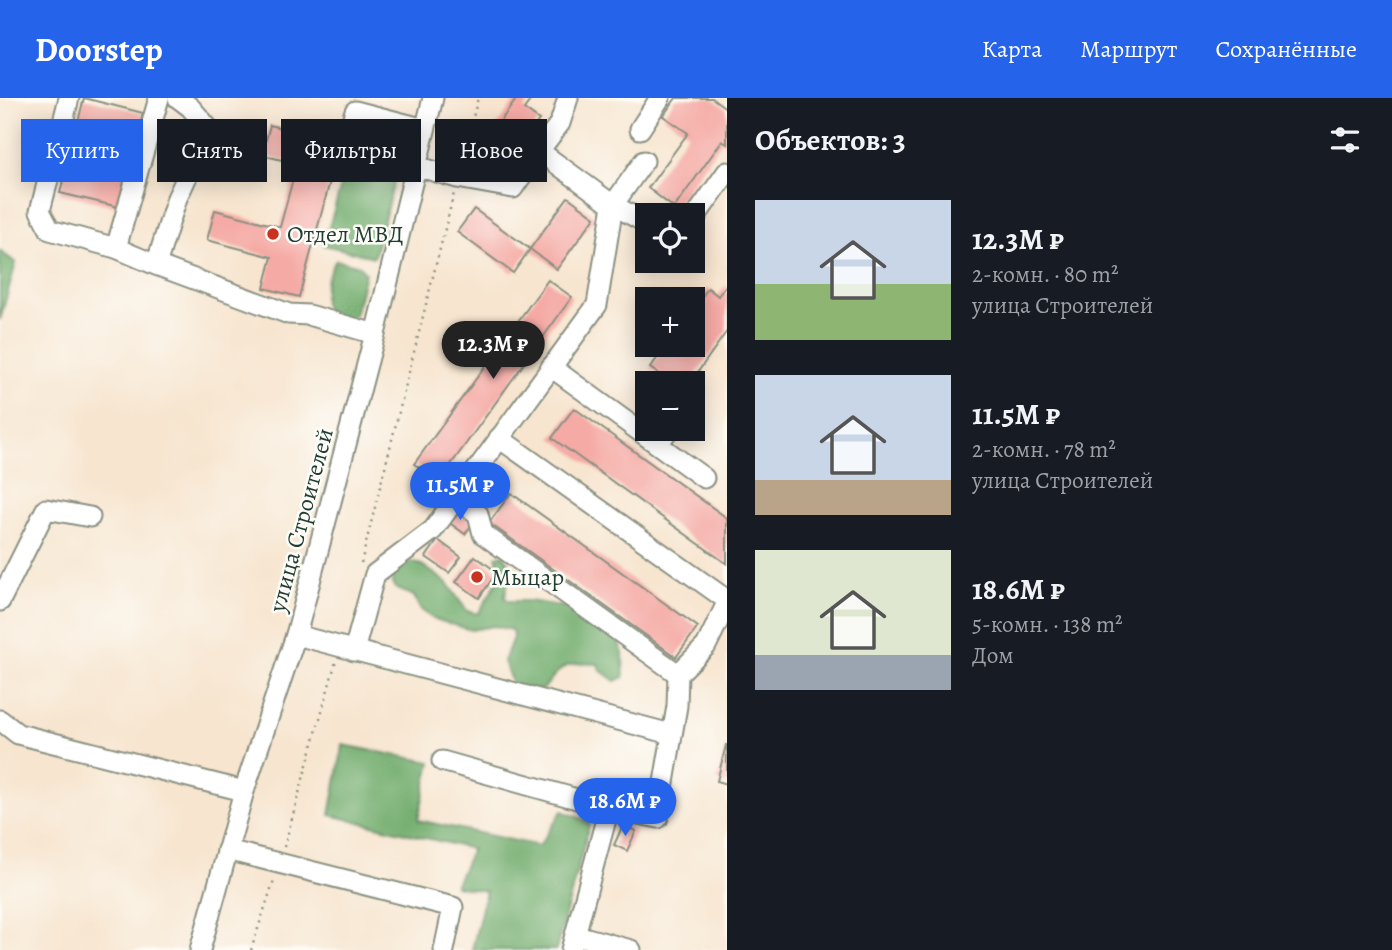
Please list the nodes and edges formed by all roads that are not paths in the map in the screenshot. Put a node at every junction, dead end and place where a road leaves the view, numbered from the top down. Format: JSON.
{"nodes":[{"id":1,"x":69,"y":98,"type":"edge"},
{"id":2,"x":159,"y":98,"type":"edge"},
{"id":3,"x":178,"y":98,"type":"edge"},
{"id":4,"x":433,"y":98,"type":"edge"},
{"id":5,"x":568,"y":98,"type":"edge"},
{"id":6,"x":660,"y":98,"type":"edge"},
{"id":7,"x":353,"y":119,"type":"edge"},
{"id":8,"x":386,"y":119,"type":"edge"},
{"id":9,"x":421,"y":128,"type":"edge"},
{"id":10,"x":425,"y":129,"type":"junction"},
{"id":11,"x":640,"y":129,"type":"dead end"},
{"id":12,"x":547,"y":141,"type":"edge"},
{"id":13,"x":421,"y":145,"type":"edge"},
{"id":14,"x":547,"y":158,"type":"edge"},
{"id":15,"x":644,"y":161,"type":"dead end"},
{"id":16,"x":727,"y":172,"type":"edge"},
{"id":17,"x":412,"y":182,"type":"edge"},
{"id":18,"x":479,"y":182,"type":"edge"},
{"id":19,"x":517,"y":182,"type":"edge"},
{"id":20,"x":705,"y":203,"type":"edge"},
{"id":21,"x":613,"y":205,"type":"junction"},
{"id":22,"x":635,"y":217,"type":"edge"},
{"id":23,"x":116,"y":248,"type":"junction"},
{"id":24,"x":156,"y":265,"type":"junction"},
{"id":25,"x":375,"y":334,"type":"junction"},
{"id":26,"x":551,"y":367,"type":"junction"},
{"id":27,"x":635,"y":420,"type":"edge"},
{"id":28,"x":499,"y":438,"type":"junction"},
{"id":29,"x":667,"y":441,"type":"edge"},
{"id":30,"x":704,"y":478,"type":"dead end"},
{"id":31,"x":456,"y":498,"type":"junction"},
{"id":32,"x":90,"y":517,"type":"dead end"},
{"id":33,"x":0,"y":601,"type":"edge"},
{"id":34,"x":727,"y":601,"type":"edge"},
{"id":35,"x":296,"y":635,"type":"junction"},
{"id":36,"x":347,"y":649,"type":"junction"},
{"id":37,"x":678,"y":674,"type":"junction"},
{"id":38,"x":0,"y":720,"type":"edge"},
{"id":39,"x":671,"y":734,"type":"junction"},
{"id":40,"x":442,"y":761,"type":"dead end"},
{"id":41,"x":244,"y":792,"type":"junction"},
{"id":42,"x":609,"y":808,"type":"junction"},
{"id":43,"x":227,"y":850,"type":"junction"},
{"id":44,"x":573,"y":943,"type":"edge"},
{"id":45,"x":200,"y":950,"type":"edge"},
{"id":46,"x":444,"y":950,"type":"edge"},
{"id":47,"x":631,"y":950,"type":"edge"}],
"edges":[{"from":1,"to":23,"type":"street"},
{"from":2,"to":23,"type":"street"},
{"from":3,"to":24,"type":"street"},
{"from":4,"to":10,"type":"street","name":"улица Строителей"},
{"from":5,"to":12,"type":"street"},
{"from":6,"to":11,"type":"street"},
{"from":7,"to":8,"type":"street"},
{"from":9,"to":10,"type":"street"},
{"from":10,"to":13,"type":"street","name":"улица Строителей"},
{"from":14,"to":21,"type":"street"},
{"from":15,"to":21,"type":"street"},
{"from":16,"to":20,"type":"street"},
{"from":17,"to":25,"type":"street","name":"улица Строителей"},
{"from":18,"to":19,"type":"street"},
{"from":21,"to":22,"type":"street"},
{"from":21,"to":26,"type":"street"},
{"from":23,"to":24,"type":"street"},
{"from":24,"to":25,"type":"street"},
{"from":25,"to":35,"type":"street","name":"улица Строителей"},
{"from":26,"to":27,"type":"street"},
{"from":26,"to":28,"type":"street"},
{"from":28,"to":31,"type":"street"},
{"from":28,"to":34,"type":"street"},
{"from":29,"to":30,"type":"street"},
{"from":31,"to":36,"type":"street"},
{"from":31,"to":37,"type":"street"},
{"from":32,"to":33,"type":"street"},
{"from":34,"to":37,"type":"street"},
{"from":35,"to":36,"type":"street"},
{"from":35,"to":41,"type":"street","name":"улица Строителей"},
{"from":36,"to":39,"type":"street"},
{"from":37,"to":39,"type":"street"},
{"from":38,"to":41,"type":"street"},
{"from":39,"to":42,"type":"street"},
{"from":40,"to":42,"type":"street"},
{"from":41,"to":43,"type":"street","name":"улица Строителей"},
{"from":42,"to":44,"type":"street"},
{"from":43,"to":45,"type":"street","name":"улица Строителей"},
{"from":43,"to":46,"type":"street"},
{"from":44,"to":47,"type":"street"}]}
